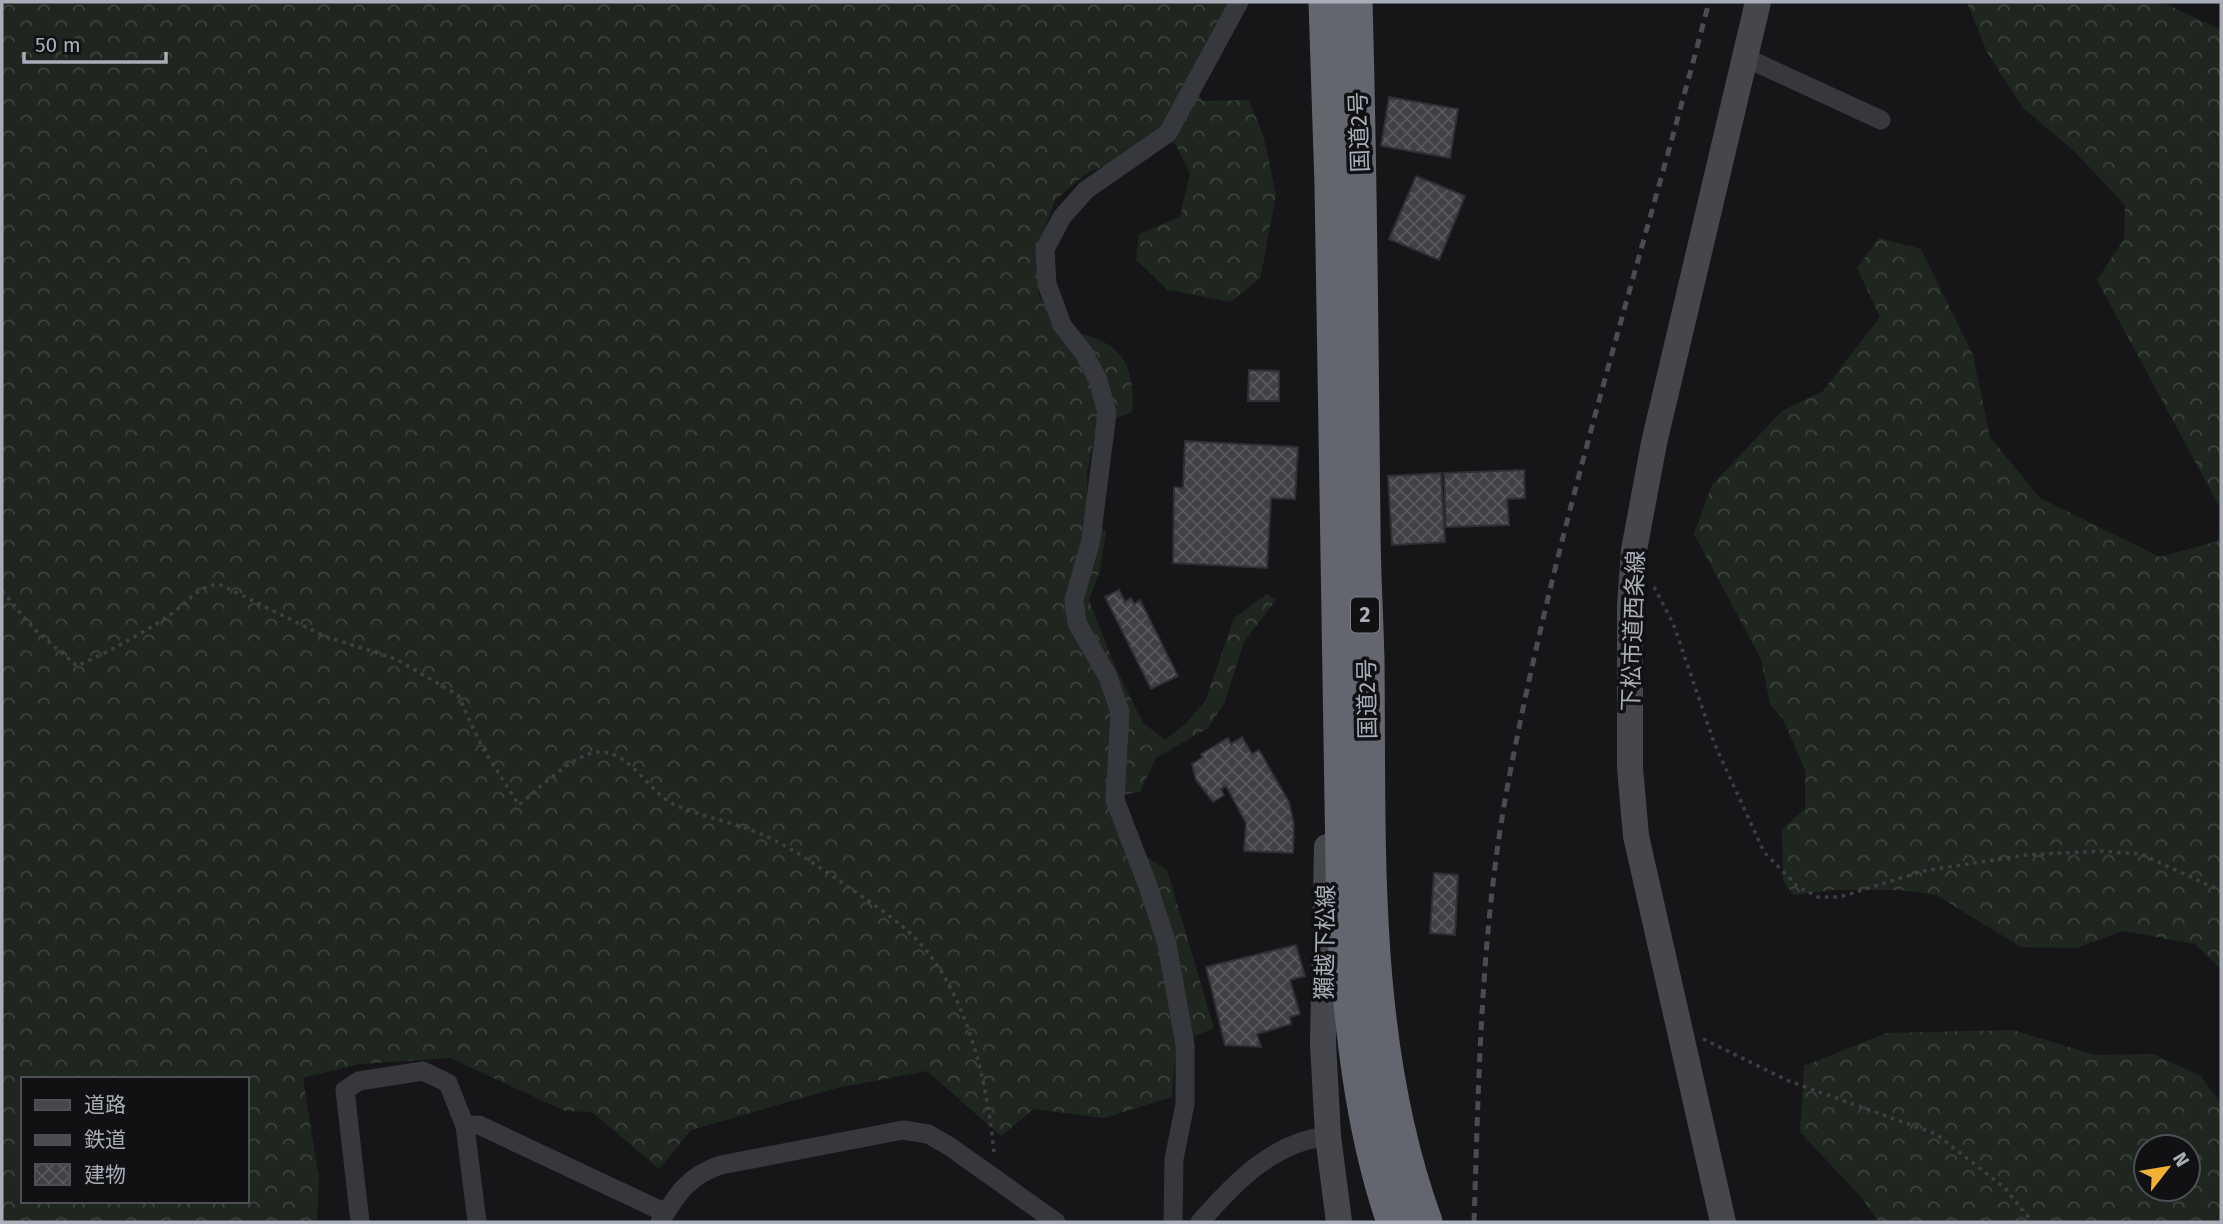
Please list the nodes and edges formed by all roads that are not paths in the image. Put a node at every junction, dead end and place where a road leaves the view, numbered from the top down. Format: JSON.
{"nodes":[{"id":1,"x":1240,"y":2,"type":"edge"},
{"id":2,"x":1326,"y":2,"type":"edge"},
{"id":3,"x":1355,"y":2,"type":"edge"},
{"id":4,"x":1758,"y":2,"type":"edge"},
{"id":5,"x":1744,"y":57,"type":"junction"},
{"id":6,"x":1881,"y":120,"type":"dead end"},
{"id":7,"x":1339,"y":661,"type":"junction"},
{"id":8,"x":465,"y":1126,"type":"junction"},
{"id":9,"x":1328,"y":1136,"type":"junction"},
{"id":10,"x":663,"y":1218,"type":"edge"},
{"id":11,"x":360,"y":1222,"type":"edge"},
{"id":12,"x":477,"y":1222,"type":"edge"},
{"id":13,"x":1056,"y":1222,"type":"edge"},
{"id":14,"x":1173,"y":1222,"type":"edge"},
{"id":15,"x":1200,"y":1222,"type":"edge"},
{"id":16,"x":1339,"y":1222,"type":"edge"},
{"id":17,"x":1394,"y":1222,"type":"edge"},
{"id":18,"x":1425,"y":1222,"type":"edge"},
{"id":19,"x":1723,"y":1222,"type":"edge"}],
"edges":[{"from":1,"to":14,"type":"street"},
{"from":2,"to":7,"type":"highway","name":"国道2号","number":"2"},
{"from":3,"to":18,"type":"highway","name":"国道2号","number":"2"},
{"from":4,"to":5,"type":"street","name":"下松市道西条線"},
{"from":5,"to":6,"type":"street"},
{"from":5,"to":19,"type":"street","name":"下松市道西条線"},
{"from":7,"to":9,"type":"street","name":"獺越下松線"},
{"from":7,"to":17,"type":"highway","name":"国道2号","number":"2"},
{"from":8,"to":10,"type":"street"},
{"from":8,"to":11,"type":"street"},
{"from":8,"to":12,"type":"street"},
{"from":9,"to":15,"type":"street"},
{"from":9,"to":16,"type":"street","name":"獺越下松線"},
{"from":10,"to":13,"type":"street"}]}
